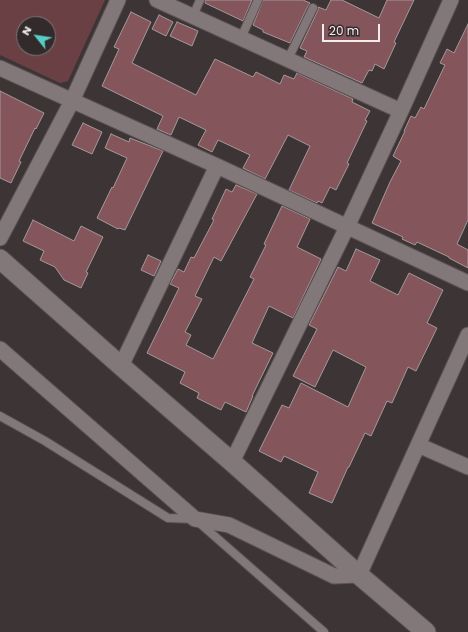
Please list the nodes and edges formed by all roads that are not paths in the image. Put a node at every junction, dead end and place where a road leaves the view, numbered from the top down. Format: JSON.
{"nodes":[{"id":1,"x":118,"y":0,"type":"edge"},
{"id":2,"x":157,"y":0,"type":"edge"},
{"id":3,"x":200,"y":0,"type":"edge"},
{"id":4,"x":258,"y":0,"type":"edge"},
{"id":5,"x":451,"y":0,"type":"edge"},
{"id":6,"x":313,"y":8,"type":"dead end"},
{"id":7,"x":193,"y":16,"type":"junction"},
{"id":8,"x":241,"y":38,"type":"junction"},
{"id":9,"x":288,"y":59,"type":"junction"},
{"id":10,"x":0,"y":68,"type":"edge"},
{"id":11,"x":72,"y":101,"type":"junction"},
{"id":12,"x":401,"y":111,"type":"junction"},
{"id":13,"x":217,"y":166,"type":"junction"},
{"id":14,"x":347,"y":227,"type":"junction"},
{"id":15,"x":0,"y":238,"type":"edge"},
{"id":16,"x":0,"y":259,"type":"edge"},
{"id":17,"x":468,"y":283,"type":"edge"},
{"id":18,"x":468,"y":336,"type":"edge"},
{"id":19,"x":0,"y":349,"type":"edge"},
{"id":20,"x":121,"y":366,"type":"junction"},
{"id":21,"x":0,"y":416,"type":"edge"},
{"id":22,"x":418,"y":445,"type":"junction"},
{"id":23,"x":232,"y":462,"type":"junction"},
{"id":24,"x":468,"y":467,"type":"edge"},
{"id":25,"x":195,"y":519,"type":"junction"},
{"id":26,"x":359,"y":575,"type":"junction"},
{"id":27,"x":324,"y":632,"type":"edge"},
{"id":28,"x":426,"y":632,"type":"edge"}],
"edges":[{"from":1,"to":11,"type":"street"},
{"from":2,"to":7,"type":"street"},
{"from":3,"to":7,"type":"lane"},
{"from":4,"to":8,"type":"lane"},
{"from":5,"to":12,"type":"street"},
{"from":6,"to":9,"type":"lane"},
{"from":7,"to":8,"type":"street"},
{"from":8,"to":9,"type":"street"},
{"from":9,"to":12,"type":"street"},
{"from":10,"to":11,"type":"street"},
{"from":11,"to":13,"type":"street"},
{"from":11,"to":15,"type":"street"},
{"from":12,"to":14,"type":"street"},
{"from":13,"to":14,"type":"street"},
{"from":13,"to":20,"type":"street"},
{"from":14,"to":17,"type":"street"},
{"from":14,"to":23,"type":"street"},
{"from":16,"to":20,"type":"street"},
{"from":18,"to":22,"type":"street"},
{"from":19,"to":25,"type":"street"},
{"from":20,"to":23,"type":"street"},
{"from":21,"to":25,"type":"lane"},
{"from":22,"to":24,"type":"street"},
{"from":22,"to":26,"type":"street"},
{"from":23,"to":26,"type":"street"},
{"from":25,"to":26,"type":"street"},
{"from":25,"to":27,"type":"lane"},
{"from":26,"to":28,"type":"street"}]}
